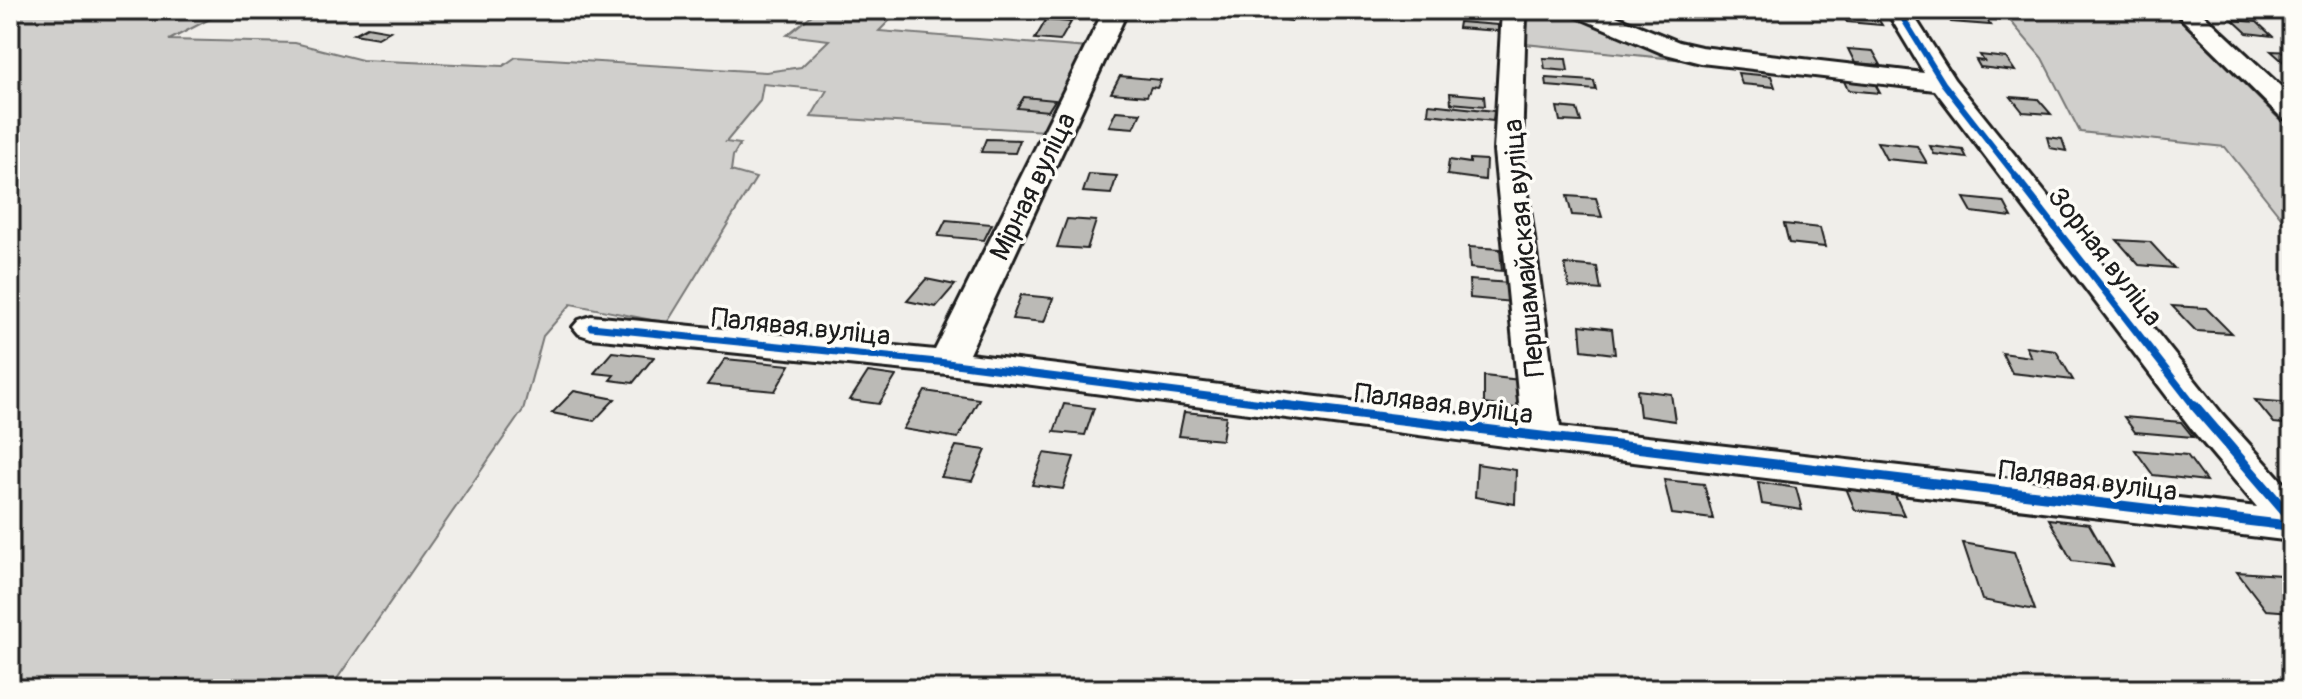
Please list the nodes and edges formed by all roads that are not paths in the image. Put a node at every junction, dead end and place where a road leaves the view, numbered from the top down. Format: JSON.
{"nodes":[{"id":1,"x":1111,"y":10,"type":"edge"},
{"id":2,"x":1514,"y":10,"type":"edge"},
{"id":3,"x":1581,"y":10,"type":"edge"},
{"id":4,"x":1898,"y":10,"type":"edge"},
{"id":5,"x":2185,"y":10,"type":"edge"},
{"id":6,"x":1943,"y":83,"type":"junction"},
{"id":7,"x":2292,"y":112,"type":"edge"},
{"id":8,"x":591,"y":327,"type":"dead end"},
{"id":9,"x":947,"y":363,"type":"junction"},
{"id":10,"x":1542,"y":438,"type":"junction"},
{"id":11,"x":2292,"y":519,"type":"edge"},
{"id":12,"x":2292,"y":526,"type":"edge"}],
"edges":[{"from":1,"to":9,"type":"street","name":"Мірная вуліца"},
{"from":2,"to":10,"type":"street","name":"Першамайская вуліца"},
{"from":3,"to":6,"type":"street"},
{"from":4,"to":6,"type":"street","name":"Зорная вуліца"},
{"from":5,"to":7,"type":"street"},
{"from":6,"to":11,"type":"street","name":"Зорная вуліца"},
{"from":8,"to":9,"type":"street","name":"Палявая вуліца"},
{"from":9,"to":10,"type":"street","name":"Палявая вуліца"},
{"from":10,"to":12,"type":"street","name":"Палявая вуліца"}]}
